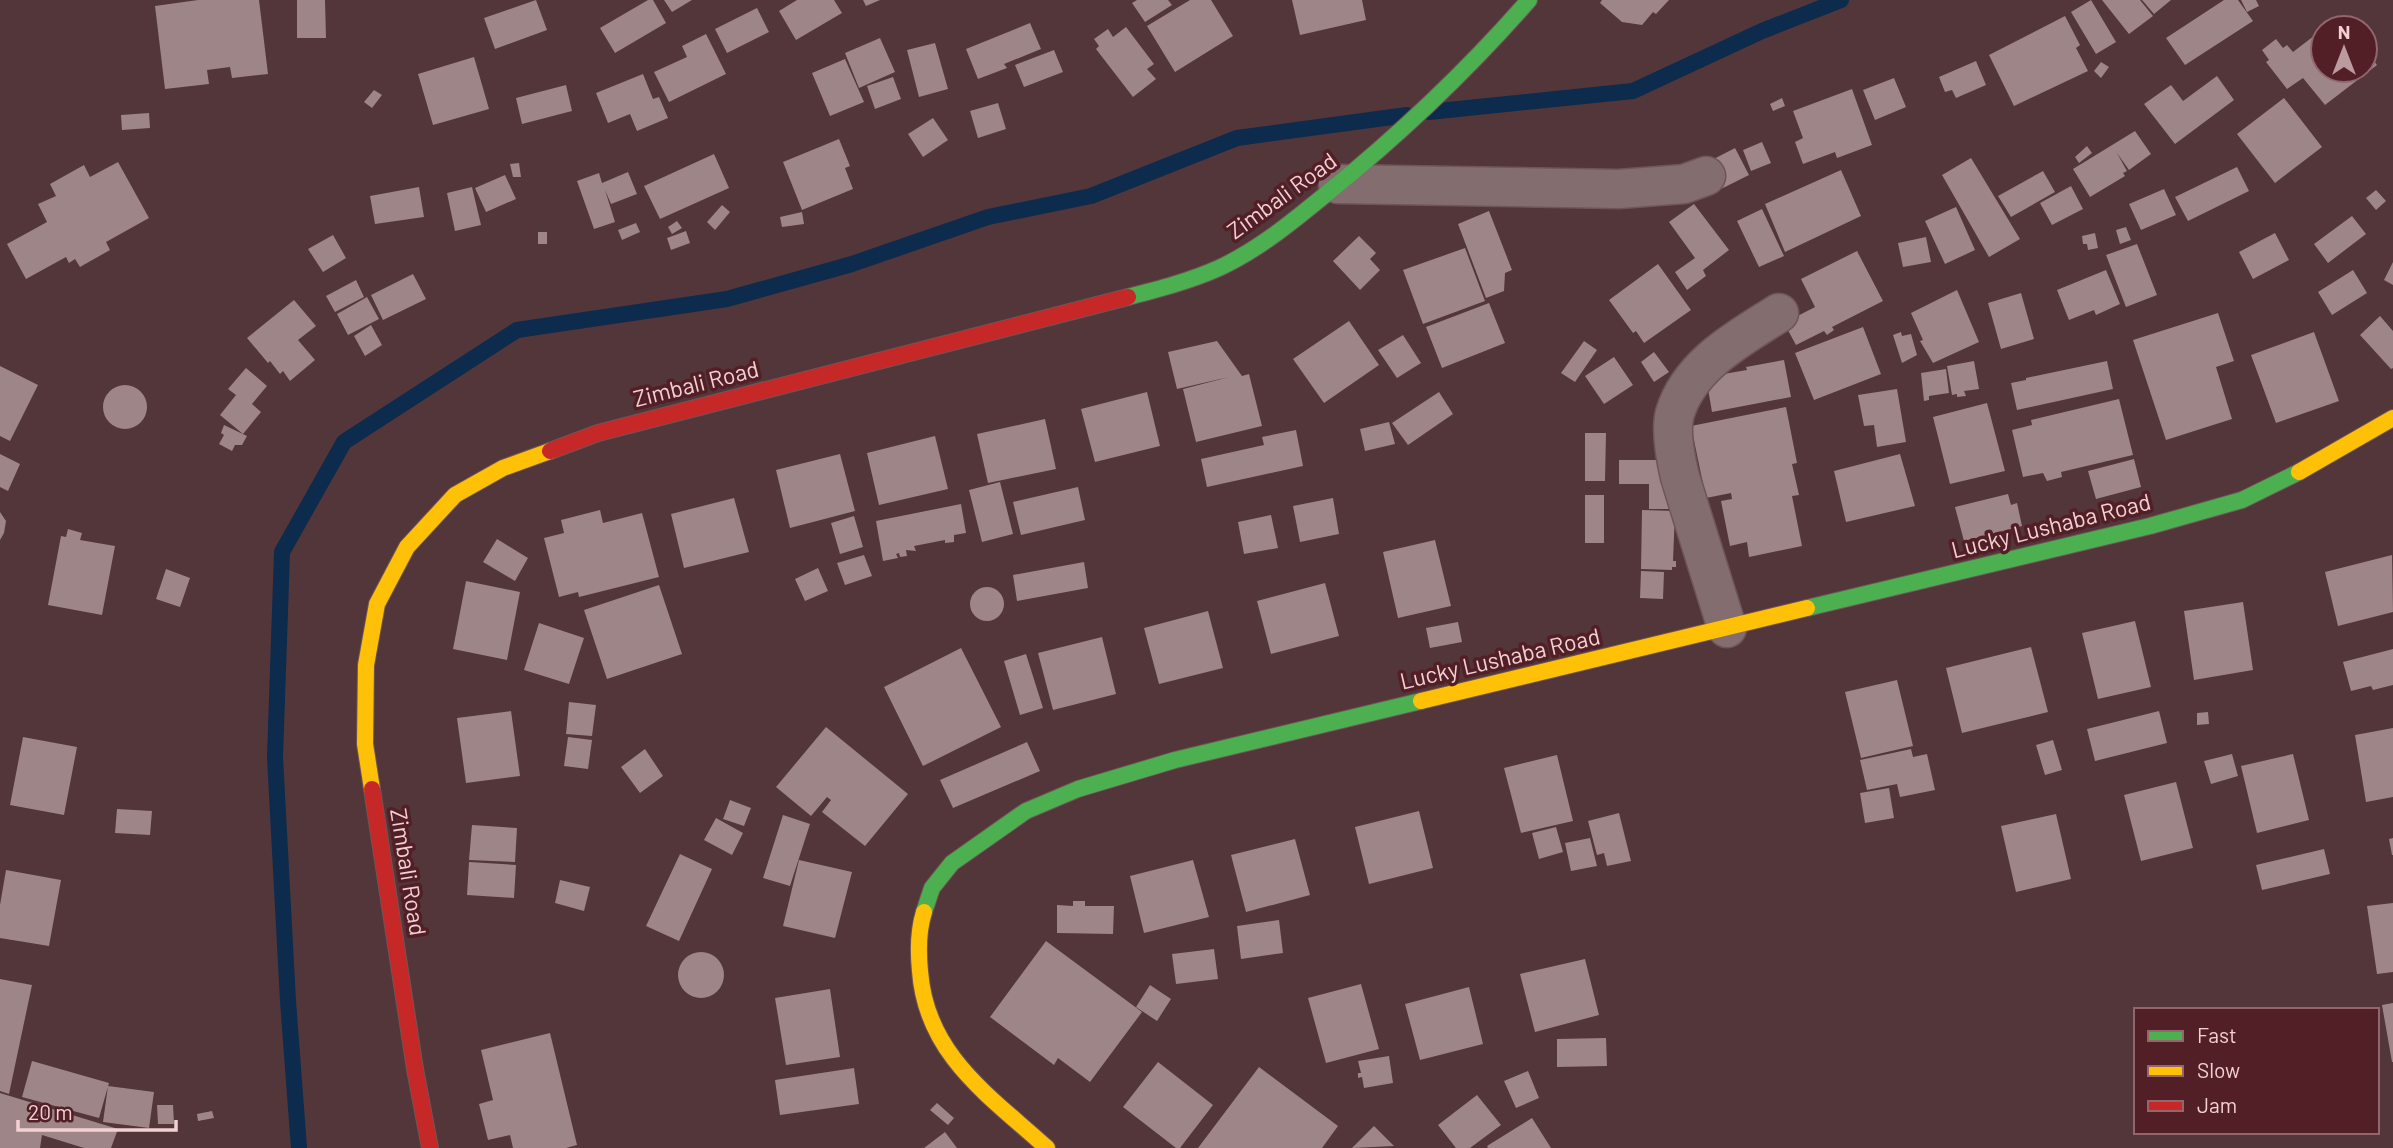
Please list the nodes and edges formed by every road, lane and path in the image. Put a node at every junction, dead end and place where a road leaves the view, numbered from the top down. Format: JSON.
{"nodes":[{"id":1,"x":1529,"y":0,"type":"edge"},
{"id":2,"x":1706,"y":176,"type":"dead end"},
{"id":3,"x":1338,"y":184,"type":"junction"},
{"id":4,"x":1779,"y":313,"type":"dead end"},
{"id":5,"x":2393,"y":418,"type":"edge"},
{"id":6,"x":1727,"y":628,"type":"junction"},
{"id":7,"x":430,"y":1148,"type":"edge"},
{"id":8,"x":1048,"y":1148,"type":"edge"}],
"edges":[{"from":1,"to":3,"type":"street","name":"Zimbali Road"},
{"from":2,"to":3,"type":"street"},
{"from":3,"to":7,"type":"street","name":"Zimbali Road"},
{"from":4,"to":6,"type":"street"},
{"from":5,"to":6,"type":"street","name":"Lucky Lushaba Road"},
{"from":6,"to":8,"type":"street","name":"Lucky Lushaba Road"}]}
